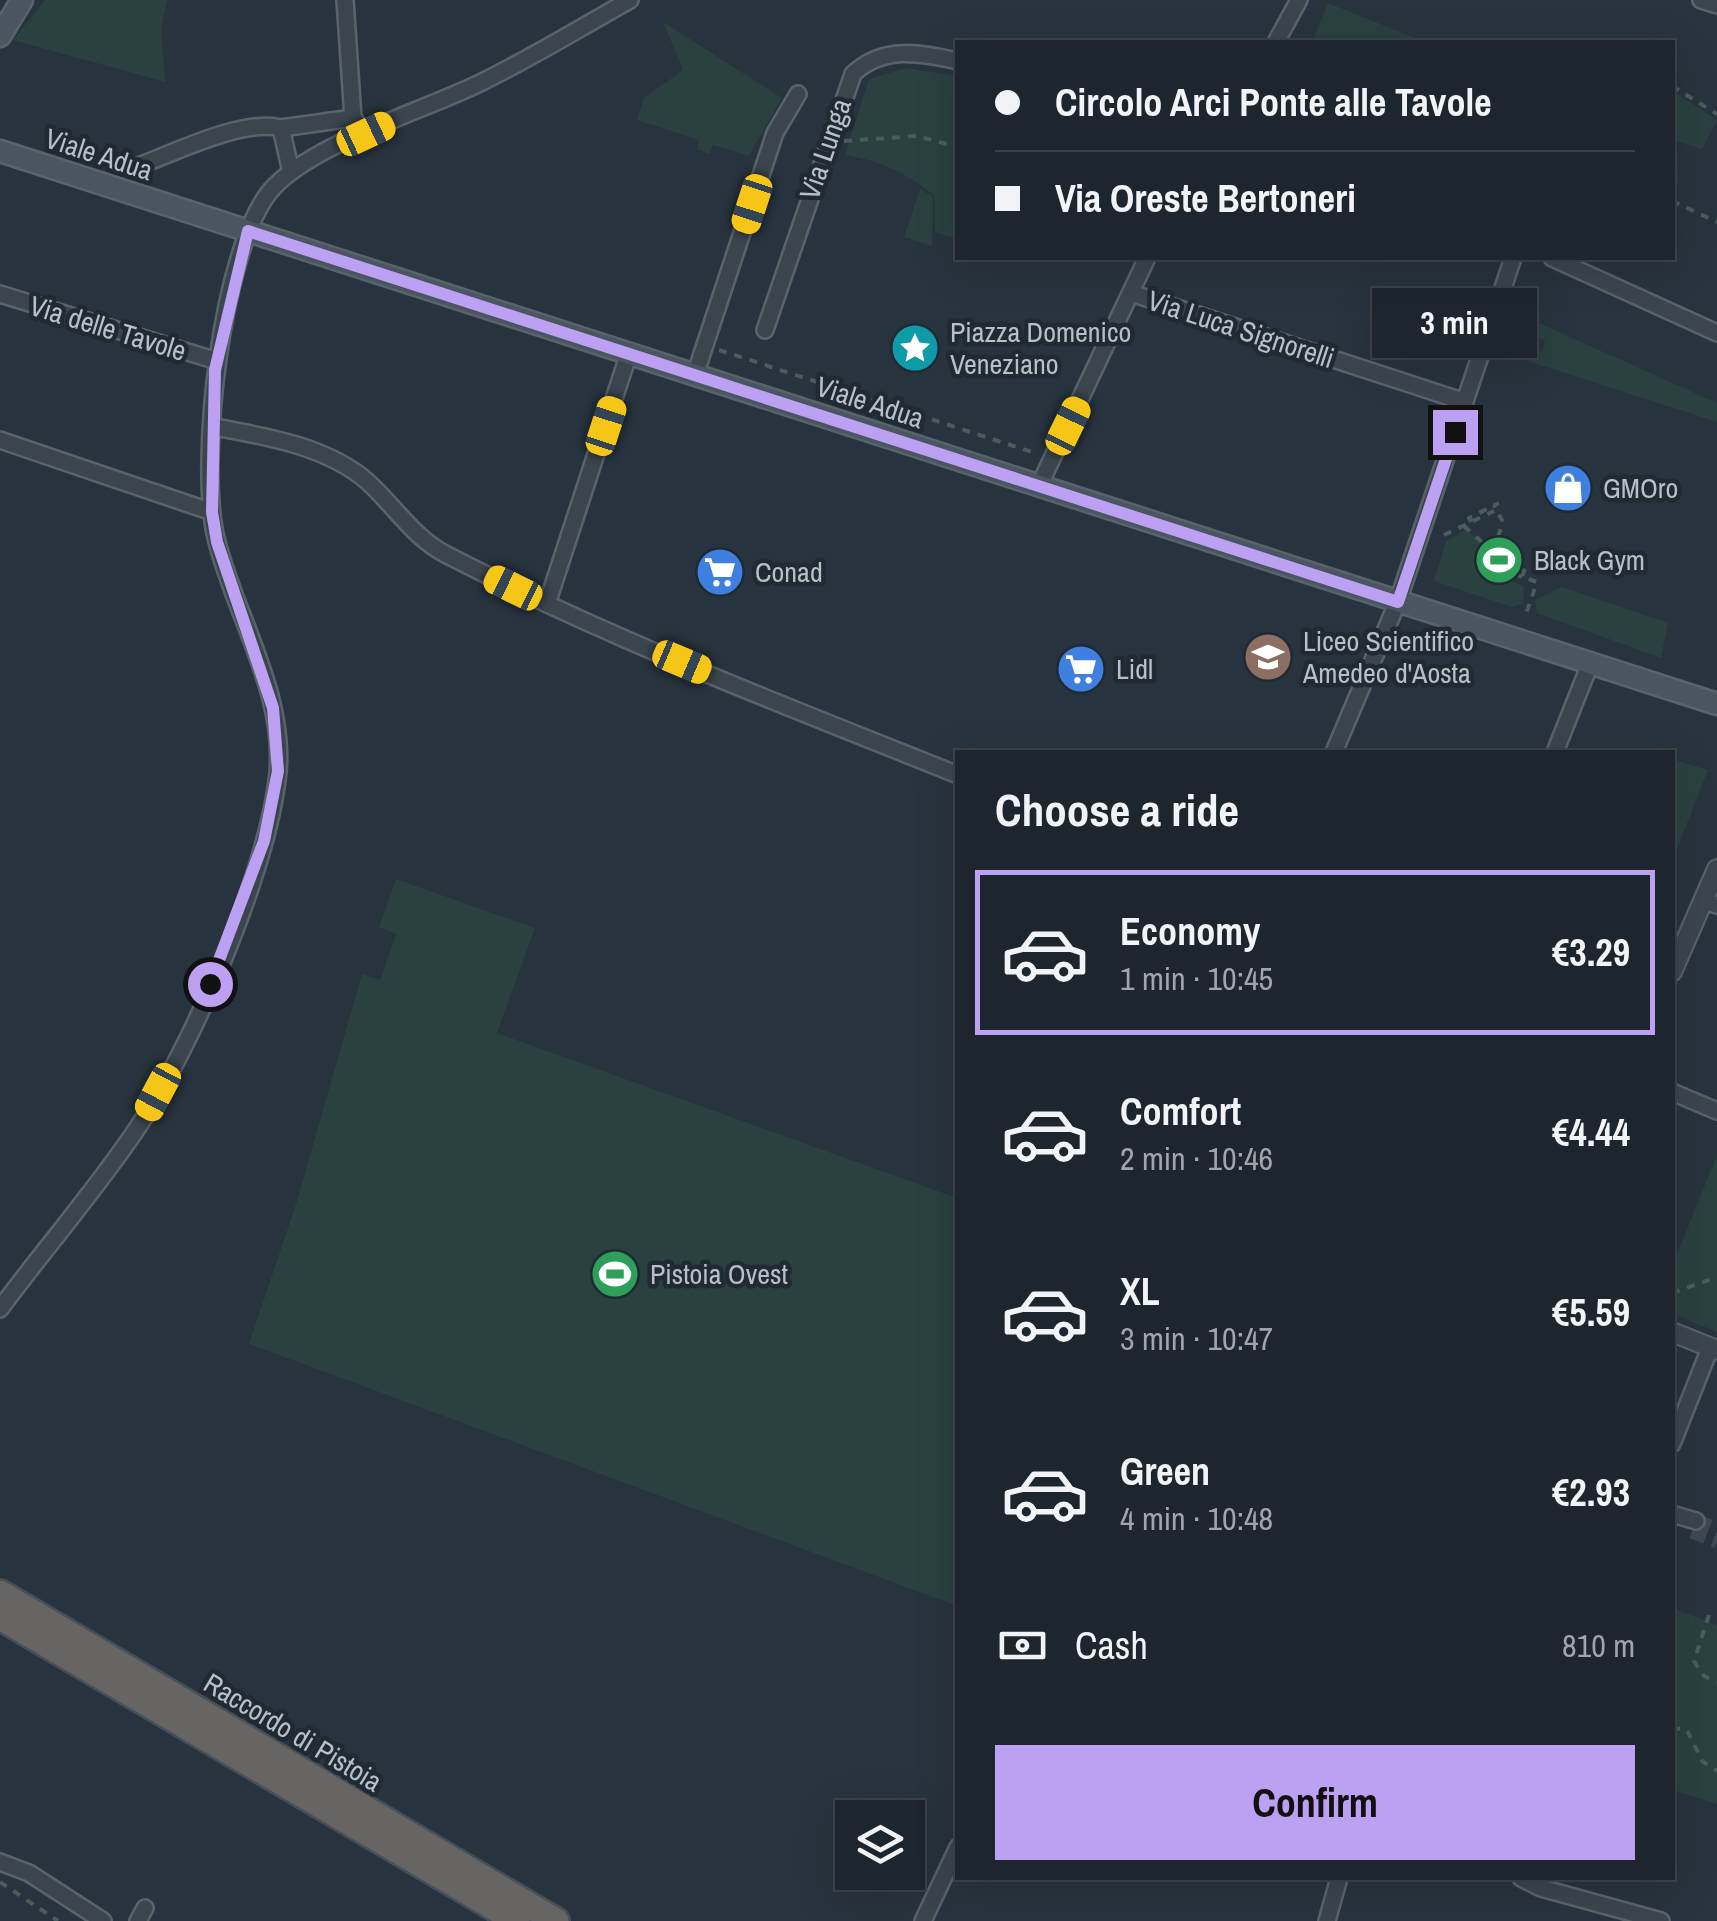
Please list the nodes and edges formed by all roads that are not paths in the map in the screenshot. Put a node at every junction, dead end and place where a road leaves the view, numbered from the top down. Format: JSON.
{"nodes":[{"id":1,"x":22,"y":0,"type":"edge"},
{"id":2,"x":346,"y":0,"type":"edge"},
{"id":3,"x":630,"y":0,"type":"edge"},
{"id":4,"x":1299,"y":0,"type":"edge"},
{"id":5,"x":1700,"y":0,"type":"edge"},
{"id":6,"x":1717,"y":5,"type":"edge"},
{"id":7,"x":0,"y":36,"type":"edge"},
{"id":8,"x":1277,"y":40,"type":"edge"},
{"id":9,"x":955,"y":61,"type":"edge"},
{"id":10,"x":798,"y":94,"type":"dead end"},
{"id":11,"x":353,"y":118,"type":"junction"},
{"id":12,"x":281,"y":128,"type":"junction"},
{"id":13,"x":366,"y":134,"type":"junction"},
{"id":14,"x":2,"y":151,"type":"edge"},
{"id":15,"x":133,"y":168,"type":"dead end"},
{"id":16,"x":291,"y":172,"type":"junction"},
{"id":17,"x":248,"y":231,"type":"junction"},
{"id":18,"x":1147,"y":260,"type":"edge"},
{"id":19,"x":1512,"y":260,"type":"edge"},
{"id":20,"x":1556,"y":260,"type":"edge"},
{"id":21,"x":1132,"y":293,"type":"junction"},
{"id":22,"x":0,"y":294,"type":"edge"},
{"id":23,"x":765,"y":330,"type":"dead end"},
{"id":24,"x":1717,"y":332,"type":"edge"},
{"id":25,"x":629,"y":354,"type":"junction"},
{"id":26,"x":216,"y":361,"type":"junction"},
{"id":27,"x":695,"y":375,"type":"junction"},
{"id":28,"x":1465,"y":402,"type":"junction"},
{"id":29,"x":214,"y":427,"type":"junction"},
{"id":30,"x":0,"y":440,"type":"edge"},
{"id":31,"x":1039,"y":486,"type":"junction"},
{"id":32,"x":212,"y":512,"type":"junction"},
{"id":33,"x":1398,"y":602,"type":"junction"},
{"id":34,"x":547,"y":604,"type":"junction"},
{"id":35,"x":1590,"y":664,"type":"junction"},
{"id":36,"x":1717,"y":704,"type":"edge"},
{"id":37,"x":1335,"y":750,"type":"edge"},
{"id":38,"x":1556,"y":750,"type":"edge"},
{"id":39,"x":955,"y":773,"type":"edge"},
{"id":40,"x":1717,"y":869,"type":"edge"},
{"id":41,"x":1710,"y":903,"type":"edge"},
{"id":42,"x":1675,"y":967,"type":"edge"},
{"id":43,"x":1675,"y":1093,"type":"edge"},
{"id":44,"x":1717,"y":1111,"type":"edge"},
{"id":45,"x":0,"y":1309,"type":"edge"},
{"id":46,"x":1675,"y":1333,"type":"edge"},
{"id":47,"x":1714,"y":1349,"type":"edge"},
{"id":48,"x":1675,"y":1437,"type":"edge"},
{"id":49,"x":1675,"y":1516,"type":"edge"},
{"id":50,"x":1675,"y":1523,"type":"edge"},
{"id":51,"x":0,"y":1593,"type":"edge"},
{"id":52,"x":0,"y":1617,"type":"edge"},
{"id":53,"x":955,"y":1853,"type":"edge"},
{"id":54,"x":0,"y":1862,"type":"edge"},
{"id":55,"x":1338,"y":1880,"type":"edge"},
{"id":56,"x":1526,"y":1880,"type":"edge"},
{"id":57,"x":103,"y":1921,"type":"edge"},
{"id":58,"x":517,"y":1921,"type":"edge"},
{"id":59,"x":556,"y":1921,"type":"edge"},
{"id":60,"x":923,"y":1921,"type":"edge"},
{"id":61,"x":1326,"y":1921,"type":"edge"},
{"id":62,"x":1661,"y":1921,"type":"edge"}],
"edges":[{"from":1,"to":7,"type":"main road"},
{"from":2,"to":11,"type":"street"},
{"from":3,"to":13,"type":"street"},
{"from":4,"to":8,"type":"street"},
{"from":5,"to":6,"type":"street"},
{"from":9,"to":23,"type":"street","name":"Via Lunga"},
{"from":10,"to":27,"type":"street"},
{"from":11,"to":12,"type":"street"},
{"from":11,"to":13,"type":"street"},
{"from":12,"to":15,"type":"street"},
{"from":12,"to":16,"type":"street"},
{"from":13,"to":16,"type":"street"},
{"from":14,"to":17,"type":"main road","name":"Viale Adua"},
{"from":16,"to":17,"type":"street"},
{"from":17,"to":25,"type":"main road","name":"Viale Adua"},
{"from":17,"to":26,"type":"street"},
{"from":18,"to":21,"type":"street"},
{"from":19,"to":28,"type":"street"},
{"from":20,"to":24,"type":"street"},
{"from":21,"to":28,"type":"street","name":"Via Luca Signorelli"},
{"from":21,"to":31,"type":"street"},
{"from":22,"to":26,"type":"street","name":"Via delle Tavole"},
{"from":25,"to":27,"type":"main road","name":"Viale Adua"},
{"from":25,"to":34,"type":"street"},
{"from":26,"to":29,"type":"street"},
{"from":27,"to":31,"type":"main road","name":"Viale Adua"},
{"from":28,"to":33,"type":"street"},
{"from":29,"to":32,"type":"street"},
{"from":29,"to":34,"type":"street"},
{"from":30,"to":32,"type":"street"},
{"from":31,"to":33,"type":"main road","name":"Viale Adua"},
{"from":32,"to":45,"type":"street"},
{"from":33,"to":35,"type":"main road","name":"Viale Adua"},
{"from":33,"to":37,"type":"street"},
{"from":34,"to":39,"type":"street"},
{"from":35,"to":36,"type":"main road","name":"Viale Adua"},
{"from":35,"to":38,"type":"street"},
{"from":40,"to":41,"type":"street"},
{"from":41,"to":42,"type":"street"},
{"from":43,"to":44,"type":"street"},
{"from":46,"to":47,"type":"street"},
{"from":47,"to":48,"type":"street"},
{"from":49,"to":50,"type":"street"},
{"from":51,"to":59,"type":"highway","name":"Raccordo di Pistoia"},
{"from":52,"to":58,"type":"highway","name":"Raccordo di Pistoia"},
{"from":53,"to":60,"type":"street"},
{"from":54,"to":57,"type":"street"},
{"from":55,"to":61,"type":"street"},
{"from":56,"to":62,"type":"street"}]}
